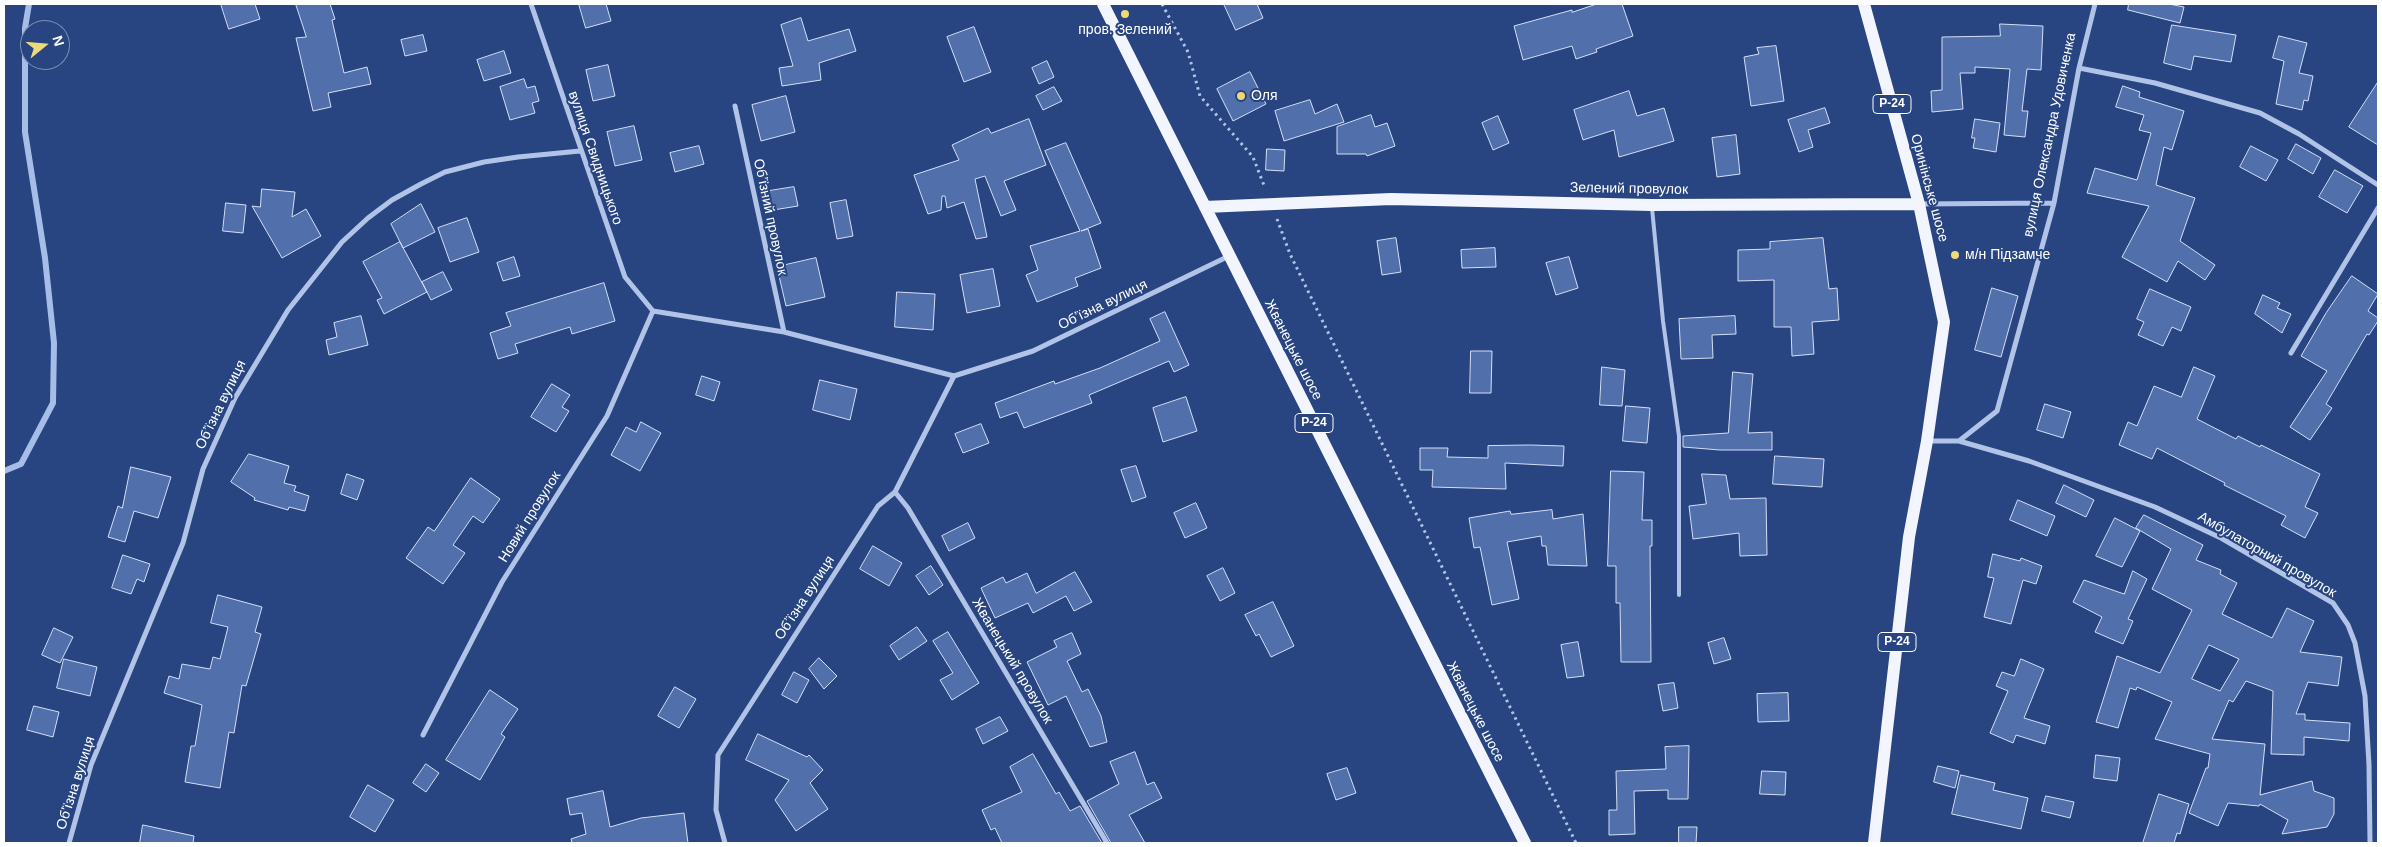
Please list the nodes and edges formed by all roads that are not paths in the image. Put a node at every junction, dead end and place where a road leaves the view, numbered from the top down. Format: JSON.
{"nodes":[{"id":1,"x":531,"y":4,"type":"edge"},
{"id":2,"x":1102,"y":4,"type":"edge"},
{"id":3,"x":1864,"y":4,"type":"edge"},
{"id":4,"x":2095,"y":4,"type":"edge"},
{"id":5,"x":2079,"y":68,"type":"junction"},
{"id":6,"x":735,"y":106,"type":"dead end"},
{"id":7,"x":580,"y":151,"type":"junction"},
{"id":8,"x":2378,"y":185,"type":"edge"},
{"id":9,"x":2054,"y":203,"type":"junction"},
{"id":10,"x":1919,"y":204,"type":"junction"},
{"id":11,"x":1652,"y":205,"type":"junction"},
{"id":12,"x":1205,"y":207,"type":"junction"},
{"id":13,"x":2378,"y":208,"type":"edge"},
{"id":14,"x":1229,"y":256,"type":"junction"},
{"id":15,"x":654,"y":311,"type":"junction"},
{"id":16,"x":784,"y":332,"type":"junction"},
{"id":17,"x":2291,"y":353,"type":"dead end"},
{"id":18,"x":954,"y":376,"type":"junction"},
{"id":19,"x":1926,"y":441,"type":"junction"},
{"id":20,"x":1959,"y":441,"type":"junction"},
{"id":21,"x":895,"y":492,"type":"junction"},
{"id":22,"x":1679,"y":595,"type":"dead end"},
{"id":23,"x":423,"y":735,"type":"dead end"},
{"id":24,"x":69,"y":843,"type":"edge"},
{"id":25,"x":725,"y":843,"type":"edge"},
{"id":26,"x":1107,"y":843,"type":"edge"},
{"id":27,"x":1525,"y":843,"type":"edge"},
{"id":28,"x":1874,"y":843,"type":"edge"},
{"id":29,"x":2370,"y":843,"type":"edge"}],
"edges":[{"from":1,"to":7,"type":"street","name":"вулиця Свидницького"},
{"from":2,"to":12,"type":"main road","name":"Жванецьке шосе","number":"Р-24"},
{"from":3,"to":10,"type":"main road","name":"Оринінське шосе","number":"Р-24"},
{"from":4,"to":5,"type":"street","name":"вулиця Олександра Удовиченка"},
{"from":5,"to":8,"type":"street"},
{"from":5,"to":9,"type":"street","name":"вулиця Олександра Удовиченка"},
{"from":6,"to":16,"type":"street","name":"Обʼїзний провулок"},
{"from":7,"to":15,"type":"street","name":"вулиця Свидницького"},
{"from":7,"to":24,"type":"street","name":"Обʼїзна вулиця"},
{"from":9,"to":10,"type":"street","name":"Зелений провулок"},
{"from":9,"to":20,"type":"street","name":"вулиця Олександра Удовиченка"},
{"from":10,"to":11,"type":"main road","name":"Зелений провулок"},
{"from":10,"to":19,"type":"main road","name":"Оринінське шосе","number":"Р-24"},
{"from":11,"to":12,"type":"main road","name":"Зелений провулок"},
{"from":11,"to":22,"type":"lane"},
{"from":12,"to":14,"type":"main road","name":"Жванецьке шосе","number":"Р-24"},
{"from":13,"to":17,"type":"street"},
{"from":14,"to":18,"type":"street","name":"Обʼїзна вулиця"},
{"from":14,"to":27,"type":"main road","name":"Жванецьке шосе","number":"Р-24"},
{"from":15,"to":16,"type":"street"},
{"from":15,"to":23,"type":"street","name":"Новий провулок"},
{"from":16,"to":18,"type":"street"},
{"from":18,"to":21,"type":"street","name":"Обʼїзна вулиця"},
{"from":19,"to":20,"type":"street"},
{"from":19,"to":28,"type":"main road","number":"Р-24"},
{"from":20,"to":29,"type":"street","name":"Амбулаторний провулок"},
{"from":21,"to":25,"type":"street","name":"Обʼїзна вулиця"},
{"from":21,"to":26,"type":"street","name":"Жванецький провулок"}]}
